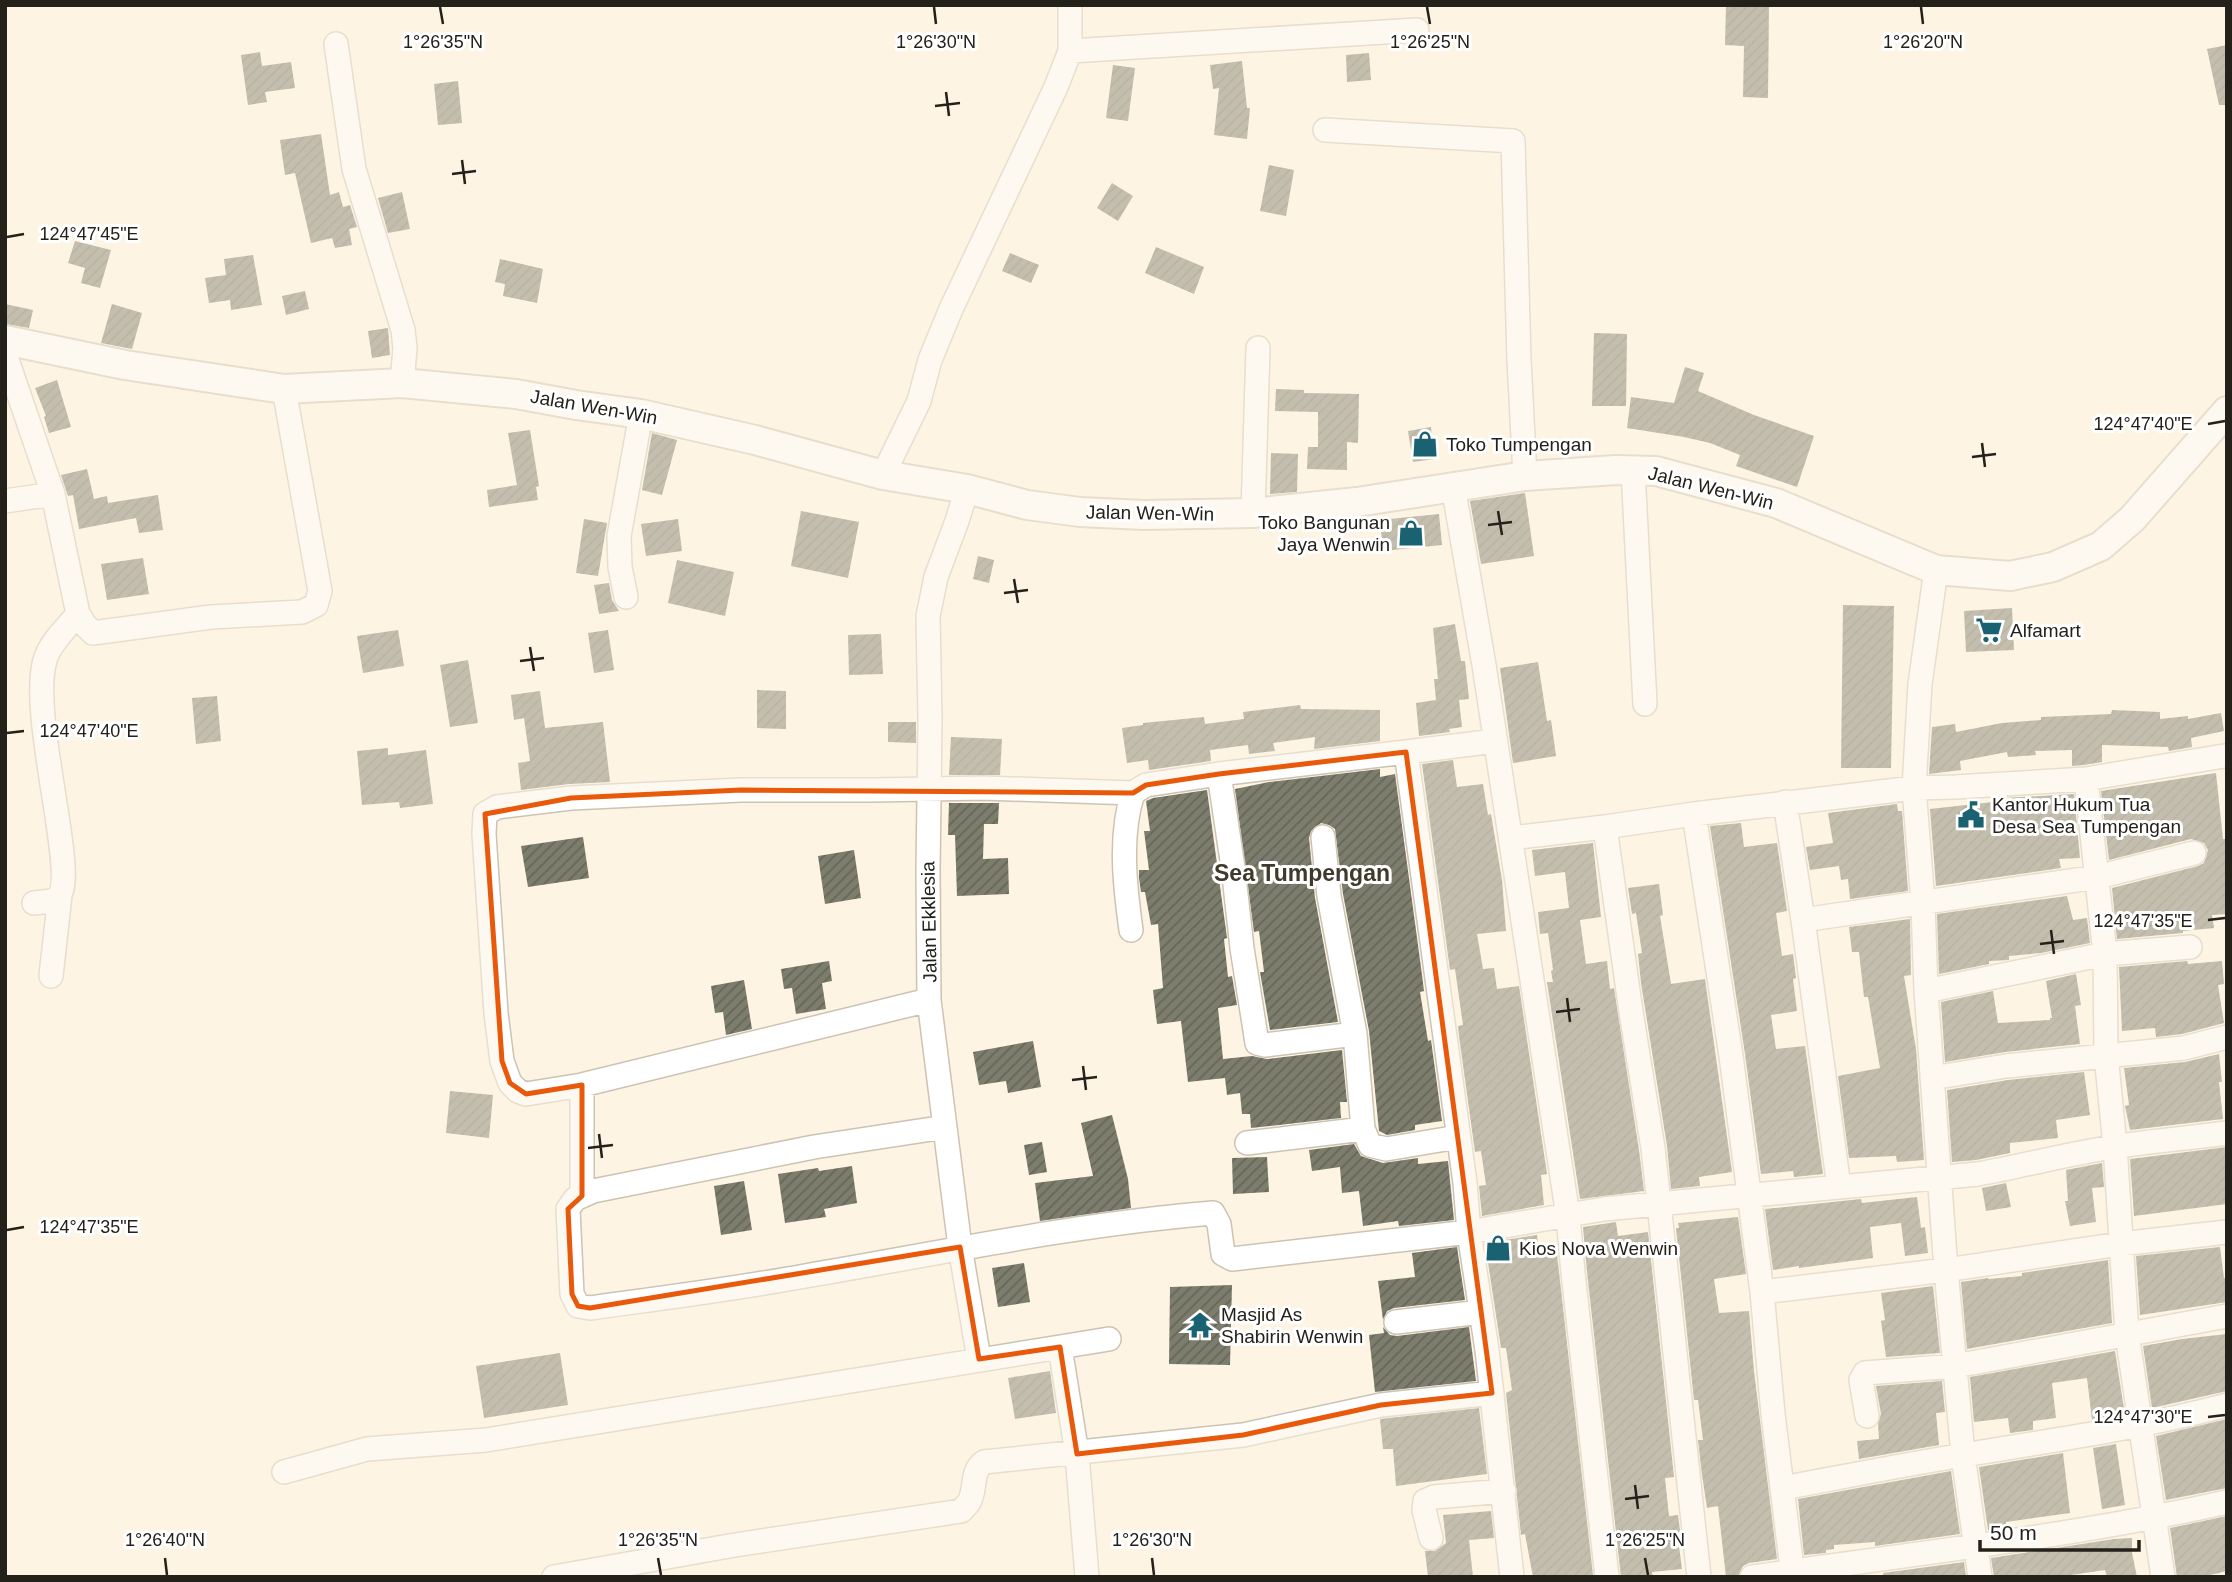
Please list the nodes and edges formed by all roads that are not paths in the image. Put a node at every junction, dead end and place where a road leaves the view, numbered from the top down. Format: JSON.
{"nodes":[{"id":1,"x":1070,"y":5,"type":"edge"},
{"id":2,"x":1417,"y":30,"type":"dead end"},
{"id":3,"x":336,"y":44,"type":"dead end"},
{"id":4,"x":1070,"y":51,"type":"junction"},
{"id":5,"x":1325,"y":130,"type":"dead end"},
{"id":6,"x":5,"y":341,"type":"edge"},
{"id":7,"x":1258,"y":348,"type":"dead end"},
{"id":8,"x":5,"y":354,"type":"edge"},
{"id":9,"x":402,"y":383,"type":"junction"},
{"id":10,"x":284,"y":389,"type":"junction"},
{"id":11,"x":2227,"y":411,"type":"edge"},
{"id":12,"x":641,"y":414,"type":"junction"},
{"id":13,"x":1633,"y":470,"type":"junction"},
{"id":14,"x":883,"y":475,"type":"junction"},
{"id":15,"x":1525,"y":476,"type":"junction"},
{"id":16,"x":1453,"y":486,"type":"junction"},
{"id":17,"x":967,"y":489,"type":"junction"},
{"id":18,"x":52,"y":494,"type":"junction"},
{"id":19,"x":5,"y":501,"type":"edge"},
{"id":20,"x":1252,"y":513,"type":"junction"},
{"id":21,"x":1936,"y":570,"type":"junction"},
{"id":22,"x":626,"y":597,"type":"dead end"},
{"id":23,"x":78,"y":614,"type":"junction"},
{"id":24,"x":1645,"y":704,"type":"dead end"},
{"id":25,"x":1495,"y":740,"type":"junction"},
{"id":26,"x":1406,"y":752,"type":"junction"},
{"id":27,"x":2224,"y":756,"type":"dead end"},
{"id":28,"x":1219,"y":774,"type":"junction"},
{"id":29,"x":2086,"y":779,"type":"junction"},
{"id":30,"x":1914,"y":788,"type":"junction"},
{"id":31,"x":930,"y":789,"type":"junction"},
{"id":32,"x":1133,"y":793,"type":"junction"},
{"id":33,"x":1784,"y":802,"type":"junction"},
{"id":34,"x":1694,"y":814,"type":"junction"},
{"id":35,"x":1605,"y":827,"type":"junction"},
{"id":36,"x":1323,"y":837,"type":"dead end"},
{"id":37,"x":1511,"y":838,"type":"junction"},
{"id":38,"x":2193,"y":853,"type":"dead end"},
{"id":39,"x":2097,"y":877,"type":"junction"},
{"id":40,"x":60,"y":895,"type":"junction"},
{"id":41,"x":34,"y":903,"type":"dead end"},
{"id":42,"x":1923,"y":903,"type":"junction"},
{"id":43,"x":1804,"y":919,"type":"junction"},
{"id":44,"x":1131,"y":930,"type":"dead end"},
{"id":45,"x":2190,"y":947,"type":"dead end"},
{"id":46,"x":2105,"y":954,"type":"junction"},
{"id":47,"x":51,"y":976,"type":"dead end"},
{"id":48,"x":1927,"y":991,"type":"junction"},
{"id":49,"x":929,"y":1000,"type":"junction"},
{"id":50,"x":1355,"y":1034,"type":"junction"},
{"id":51,"x":2227,"y":1037,"type":"edge"},
{"id":52,"x":2106,"y":1055,"type":"junction"},
{"id":53,"x":1932,"y":1078,"type":"junction"},
{"id":54,"x":582,"y":1085,"type":"junction"},
{"id":55,"x":945,"y":1127,"type":"junction"},
{"id":56,"x":1363,"y":1129,"type":"junction"},
{"id":57,"x":2227,"y":1133,"type":"edge"},
{"id":58,"x":1458,"y":1137,"type":"junction"},
{"id":59,"x":1247,"y":1143,"type":"dead end"},
{"id":60,"x":2115,"y":1146,"type":"junction"},
{"id":61,"x":1940,"y":1178,"type":"junction"},
{"id":62,"x":1839,"y":1187,"type":"junction"},
{"id":63,"x":1749,"y":1195,"type":"junction"},
{"id":64,"x":582,"y":1196,"type":"junction"},
{"id":65,"x":1657,"y":1204,"type":"junction"},
{"id":66,"x":1568,"y":1216,"type":"junction"},
{"id":67,"x":1469,"y":1232,"type":"junction"},
{"id":68,"x":2227,"y":1232,"type":"edge"},
{"id":69,"x":2120,"y":1244,"type":"junction"},
{"id":70,"x":960,"y":1247,"type":"junction"},
{"id":71,"x":1945,"y":1270,"type":"junction"},
{"id":72,"x":1762,"y":1292,"type":"junction"},
{"id":73,"x":1481,"y":1312,"type":"junction"},
{"id":74,"x":2227,"y":1316,"type":"edge"},
{"id":75,"x":1396,"y":1322,"type":"dead end"},
{"id":76,"x":2127,"y":1334,"type":"junction"},
{"id":77,"x":1109,"y":1339,"type":"dead end"},
{"id":78,"x":1060,"y":1347,"type":"junction"},
{"id":79,"x":979,"y":1359,"type":"junction"},
{"id":80,"x":1955,"y":1366,"type":"junction"},
{"id":81,"x":1492,"y":1393,"type":"junction"},
{"id":82,"x":2227,"y":1405,"type":"edge"},
{"id":83,"x":1867,"y":1416,"type":"dead end"},
{"id":84,"x":2140,"y":1426,"type":"junction"},
{"id":85,"x":1077,"y":1454,"type":"junction"},
{"id":86,"x":1963,"y":1455,"type":"junction"},
{"id":87,"x":284,"y":1472,"type":"dead end"},
{"id":88,"x":1783,"y":1488,"type":"junction"},
{"id":89,"x":1504,"y":1491,"type":"junction"},
{"id":90,"x":2227,"y":1502,"type":"edge"},
{"id":91,"x":2153,"y":1518,"type":"junction"},
{"id":92,"x":1431,"y":1538,"type":"dead end"},
{"id":93,"x":1975,"y":1547,"type":"junction"},
{"id":94,"x":1868,"y":1569,"type":"edge"},
{"id":95,"x":1793,"y":1574,"type":"edge"},
{"id":96,"x":554,"y":1577,"type":"edge"},
{"id":97,"x":1087,"y":1577,"type":"edge"},
{"id":98,"x":1512,"y":1577,"type":"edge"},
{"id":99,"x":1607,"y":1577,"type":"edge"},
{"id":100,"x":1699,"y":1577,"type":"edge"},
{"id":101,"x":1752,"y":1577,"type":"edge"},
{"id":102,"x":1980,"y":1577,"type":"edge"},
{"id":103,"x":2162,"y":1577,"type":"edge"}],
"edges":[{"from":1,"to":4,"type":"street"},
{"from":2,"to":4,"type":"street"},
{"from":3,"to":9,"type":"street"},
{"from":4,"to":14,"type":"street"},
{"from":5,"to":15,"type":"street"},
{"from":6,"to":10,"type":"street","name":"Jalan Wen-Win"},
{"from":7,"to":20,"type":"street"},
{"from":8,"to":18,"type":"street"},
{"from":9,"to":10,"type":"street","name":"Jalan Wen-Win"},
{"from":9,"to":12,"type":"street","name":"Jalan Wen-Win"},
{"from":10,"to":23,"type":"street"},
{"from":11,"to":21,"type":"street","name":"Jalan Wen-Win"},
{"from":12,"to":14,"type":"street","name":"Jalan Wen-Win"},
{"from":12,"to":22,"type":"street"},
{"from":13,"to":15,"type":"street","name":"Jalan Wen-Win"},
{"from":13,"to":21,"type":"street","name":"Jalan Wen-Win"},
{"from":13,"to":24,"type":"street"},
{"from":14,"to":17,"type":"street","name":"Jalan Wen-Win"},
{"from":15,"to":16,"type":"street","name":"Jalan Wen-Win"},
{"from":16,"to":20,"type":"street","name":"Jalan Wen-Win"},
{"from":16,"to":25,"type":"street"},
{"from":17,"to":20,"type":"street","name":"Jalan Wen-Win"},
{"from":17,"to":31,"type":"street","name":"Jalan Ekklesia"},
{"from":18,"to":19,"type":"street"},
{"from":18,"to":23,"type":"street"},
{"from":21,"to":30,"type":"street"},
{"from":23,"to":40,"type":"street"},
{"from":25,"to":26,"type":"street"},
{"from":25,"to":37,"type":"street"},
{"from":26,"to":28,"type":"street"},
{"from":26,"to":58,"type":"street"},
{"from":27,"to":29,"type":"street"},
{"from":28,"to":32,"type":"street"},
{"from":28,"to":50,"type":"street"},
{"from":29,"to":30,"type":"street"},
{"from":29,"to":39,"type":"street"},
{"from":30,"to":33,"type":"street"},
{"from":30,"to":42,"type":"street"},
{"from":31,"to":32,"type":"street"},
{"from":31,"to":49,"type":"street","name":"Jalan Ekklesia"},
{"from":31,"to":54,"type":"street"},
{"from":32,"to":44,"type":"street"},
{"from":33,"to":34,"type":"street"},
{"from":33,"to":43,"type":"street"},
{"from":34,"to":35,"type":"street"},
{"from":34,"to":63,"type":"street"},
{"from":35,"to":37,"type":"street"},
{"from":35,"to":65,"type":"street"},
{"from":36,"to":50,"type":"street"},
{"from":37,"to":66,"type":"street"},
{"from":38,"to":39,"type":"street"},
{"from":39,"to":42,"type":"street"},
{"from":39,"to":46,"type":"street"},
{"from":40,"to":41,"type":"street"},
{"from":40,"to":47,"type":"street"},
{"from":42,"to":43,"type":"street"},
{"from":42,"to":48,"type":"street"},
{"from":43,"to":62,"type":"street"},
{"from":45,"to":46,"type":"street"},
{"from":46,"to":48,"type":"street"},
{"from":46,"to":52,"type":"street"},
{"from":48,"to":53,"type":"street"},
{"from":49,"to":54,"type":"street"},
{"from":49,"to":55,"type":"street","name":"Jalan Ekklesia"},
{"from":50,"to":56,"type":"street"},
{"from":51,"to":52,"type":"street"},
{"from":52,"to":53,"type":"street"},
{"from":52,"to":60,"type":"street"},
{"from":53,"to":61,"type":"street"},
{"from":54,"to":64,"type":"street"},
{"from":55,"to":64,"type":"street"},
{"from":55,"to":70,"type":"street","name":"Jalan Ekklesia"},
{"from":56,"to":58,"type":"street"},
{"from":56,"to":59,"type":"street"},
{"from":57,"to":60,"type":"street"},
{"from":58,"to":67,"type":"street"},
{"from":60,"to":61,"type":"street"},
{"from":60,"to":69,"type":"street"},
{"from":61,"to":62,"type":"street"},
{"from":61,"to":71,"type":"street"},
{"from":62,"to":63,"type":"street"},
{"from":63,"to":65,"type":"street"},
{"from":63,"to":72,"type":"street"},
{"from":64,"to":70,"type":"street"},
{"from":65,"to":66,"type":"street"},
{"from":65,"to":100,"type":"street"},
{"from":66,"to":67,"type":"street"},
{"from":66,"to":99,"type":"street"},
{"from":67,"to":70,"type":"street"},
{"from":67,"to":73,"type":"street"},
{"from":68,"to":69,"type":"street"},
{"from":69,"to":71,"type":"street"},
{"from":69,"to":76,"type":"street"},
{"from":70,"to":79,"type":"street","name":"Jalan Ekklesia"},
{"from":71,"to":72,"type":"street"},
{"from":71,"to":80,"type":"street"},
{"from":72,"to":88,"type":"street"},
{"from":73,"to":75,"type":"street"},
{"from":73,"to":81,"type":"street"},
{"from":74,"to":76,"type":"street"},
{"from":76,"to":80,"type":"street"},
{"from":76,"to":84,"type":"street"},
{"from":77,"to":78,"type":"street"},
{"from":78,"to":79,"type":"street"},
{"from":78,"to":85,"type":"street"},
{"from":79,"to":87,"type":"street"},
{"from":80,"to":83,"type":"street"},
{"from":80,"to":86,"type":"street"},
{"from":81,"to":85,"type":"street"},
{"from":81,"to":89,"type":"street"},
{"from":82,"to":84,"type":"street"},
{"from":84,"to":86,"type":"street"},
{"from":84,"to":91,"type":"street"},
{"from":85,"to":96,"type":"street"},
{"from":85,"to":97,"type":"street"},
{"from":86,"to":88,"type":"street"},
{"from":86,"to":93,"type":"street"},
{"from":88,"to":95,"type":"street"},
{"from":89,"to":92,"type":"street"},
{"from":89,"to":98,"type":"street"},
{"from":90,"to":91,"type":"street"},
{"from":91,"to":93,"type":"street"},
{"from":91,"to":103,"type":"street"},
{"from":93,"to":94,"type":"street"},
{"from":93,"to":102,"type":"street"},
{"from":94,"to":95,"type":"street"},
{"from":95,"to":101,"type":"street"}]}
